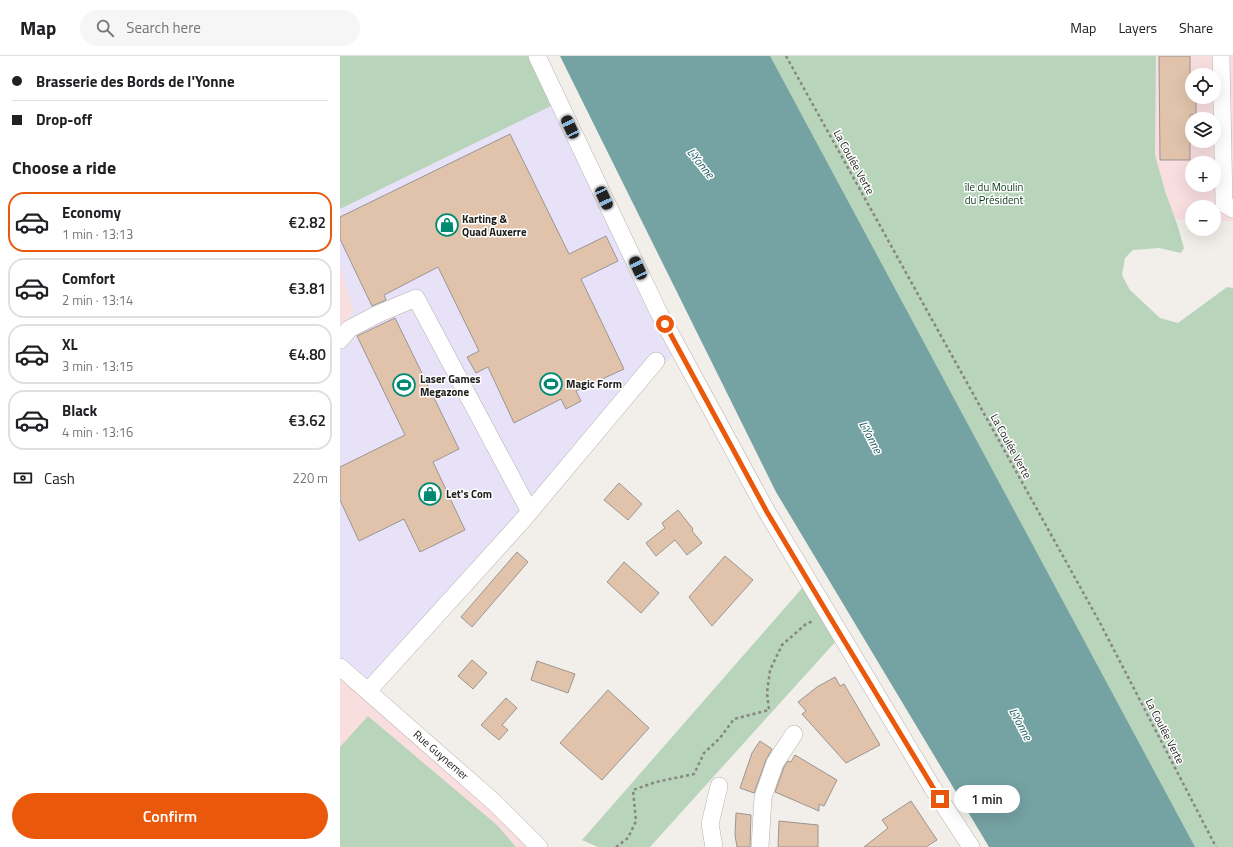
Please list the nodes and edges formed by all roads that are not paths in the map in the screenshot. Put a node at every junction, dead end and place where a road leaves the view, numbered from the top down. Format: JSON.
{"nodes":[{"id":1,"x":537,"y":56,"type":"edge"},
{"id":2,"x":1221,"y":56,"type":"edge"},
{"id":3,"x":1233,"y":209,"type":"edge"},
{"id":4,"x":340,"y":340,"type":"edge"},
{"id":5,"x":656,"y":361,"type":"dead end"},
{"id":6,"x":530,"y":512,"type":"junction"},
{"id":7,"x":340,"y":667,"type":"edge"},
{"id":8,"x":368,"y":691,"type":"junction"},
{"id":9,"x":794,"y":734,"type":"dead end"},
{"id":10,"x":719,"y":786,"type":"dead end"},
{"id":11,"x":539,"y":847,"type":"edge"},
{"id":12,"x":714,"y":847,"type":"edge"},
{"id":13,"x":760,"y":847,"type":"edge"},
{"id":14,"x":971,"y":847,"type":"edge"}],
"edges":[{"from":1,"to":14,"type":"street"},
{"from":2,"to":3,"type":"street"},
{"from":4,"to":6,"type":"street"},
{"from":5,"to":6,"type":"street"},
{"from":6,"to":8,"type":"street"},
{"from":7,"to":8,"type":"street","name":"Rue Guynemer"},
{"from":8,"to":11,"type":"street","name":"Rue Guynemer"},
{"from":9,"to":13,"type":"street"},
{"from":10,"to":12,"type":"street"}]}
